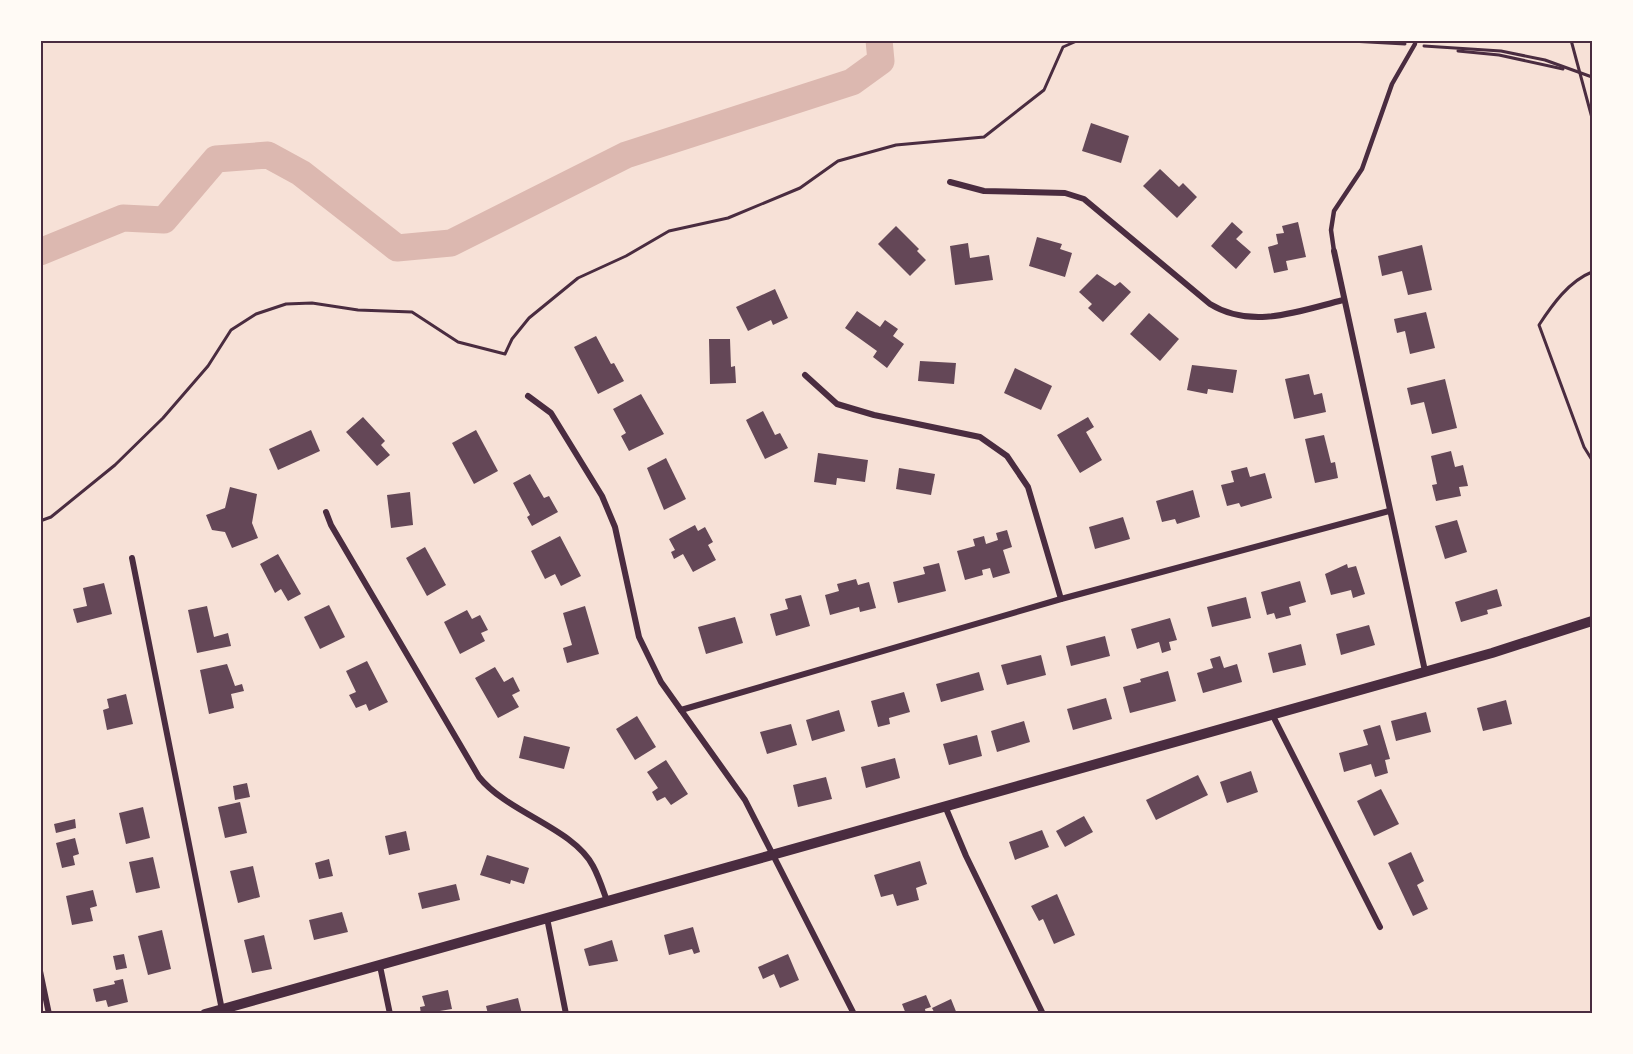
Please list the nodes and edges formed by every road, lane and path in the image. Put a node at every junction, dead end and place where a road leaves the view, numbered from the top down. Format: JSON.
{"nodes":[{"id":1,"x":1079,"y":40,"type":"edge"},
{"id":2,"x":1332,"y":40,"type":"edge"},
{"id":3,"x":1570,"y":40,"type":"edge"},
{"id":4,"x":1415,"y":44,"type":"junction"},
{"id":5,"x":1580,"y":72,"type":"junction"},
{"id":6,"x":1593,"y":77,"type":"edge"},
{"id":7,"x":1593,"y":118,"type":"edge"},
{"id":8,"x":950,"y":182,"type":"dead end"},
{"id":9,"x":1334,"y":251,"type":"joint"},
{"id":10,"x":1593,"y":272,"type":"edge"},
{"id":11,"x":1343,"y":300,"type":"junction"},
{"id":12,"x":805,"y":375,"type":"dead end"},
{"id":13,"x":528,"y":396,"type":"dead end"},
{"id":14,"x":1593,"y":460,"type":"edge"},
{"id":15,"x":1389,"y":511,"type":"junction"},
{"id":16,"x":326,"y":512,"type":"dead end"},
{"id":17,"x":40,"y":521,"type":"edge"},
{"id":18,"x":132,"y":558,"type":"dead end"},
{"id":19,"x":1061,"y":599,"type":"junction"},
{"id":20,"x":1593,"y":621,"type":"edge"},
{"id":21,"x":1425,"y":671,"type":"junction"},
{"id":22,"x":681,"y":710,"type":"junction"},
{"id":23,"x":1272,"y":714,"type":"junction"},
{"id":24,"x":945,"y":806,"type":"junction"},
{"id":25,"x":772,"y":855,"type":"junction"},
{"id":26,"x":607,"y":901,"type":"junction"},
{"id":27,"x":547,"y":918,"type":"junction"},
{"id":28,"x":1380,"y":927,"type":"dead end"},
{"id":29,"x":380,"y":966,"type":"junction"},
{"id":30,"x":40,"y":971,"type":"edge"},
{"id":31,"x":222,"y":1012,"type":"edge"},
{"id":32,"x":49,"y":1014,"type":"edge"},
{"id":33,"x":205,"y":1014,"type":"edge"},
{"id":34,"x":390,"y":1014,"type":"edge"},
{"id":35,"x":566,"y":1014,"type":"edge"},
{"id":36,"x":854,"y":1014,"type":"edge"},
{"id":37,"x":1043,"y":1014,"type":"edge"}],
"edges":[{"from":1,"to":17,"type":"path"},
{"from":2,"to":4,"type":"path"},
{"from":3,"to":5,"type":"path"},
{"from":4,"to":5,"type":"path"},
{"from":4,"to":9,"type":"lane"},
{"from":5,"to":6,"type":"path"},
{"from":5,"to":7,"type":"path"},
{"from":8,"to":11,"type":"street"},
{"from":9,"to":11,"type":"street"},
{"from":10,"to":14,"type":"path"},
{"from":11,"to":15,"type":"street"},
{"from":12,"to":19,"type":"street"},
{"from":13,"to":22,"type":"street"},
{"from":15,"to":19,"type":"street"},
{"from":15,"to":21,"type":"street"},
{"from":16,"to":26,"type":"street"},
{"from":18,"to":31,"type":"street"},
{"from":19,"to":22,"type":"street"},
{"from":20,"to":21,"type":"street"},
{"from":21,"to":23,"type":"street"},
{"from":22,"to":25,"type":"street"},
{"from":23,"to":24,"type":"street"},
{"from":23,"to":28,"type":"street"},
{"from":24,"to":25,"type":"street"},
{"from":24,"to":37,"type":"street"},
{"from":25,"to":26,"type":"street"},
{"from":25,"to":36,"type":"street"},
{"from":26,"to":27,"type":"street"},
{"from":27,"to":29,"type":"street"},
{"from":27,"to":35,"type":"street"},
{"from":29,"to":31,"type":"street"},
{"from":29,"to":34,"type":"street"},
{"from":30,"to":32,"type":"street"},
{"from":31,"to":33,"type":"street"}]}
